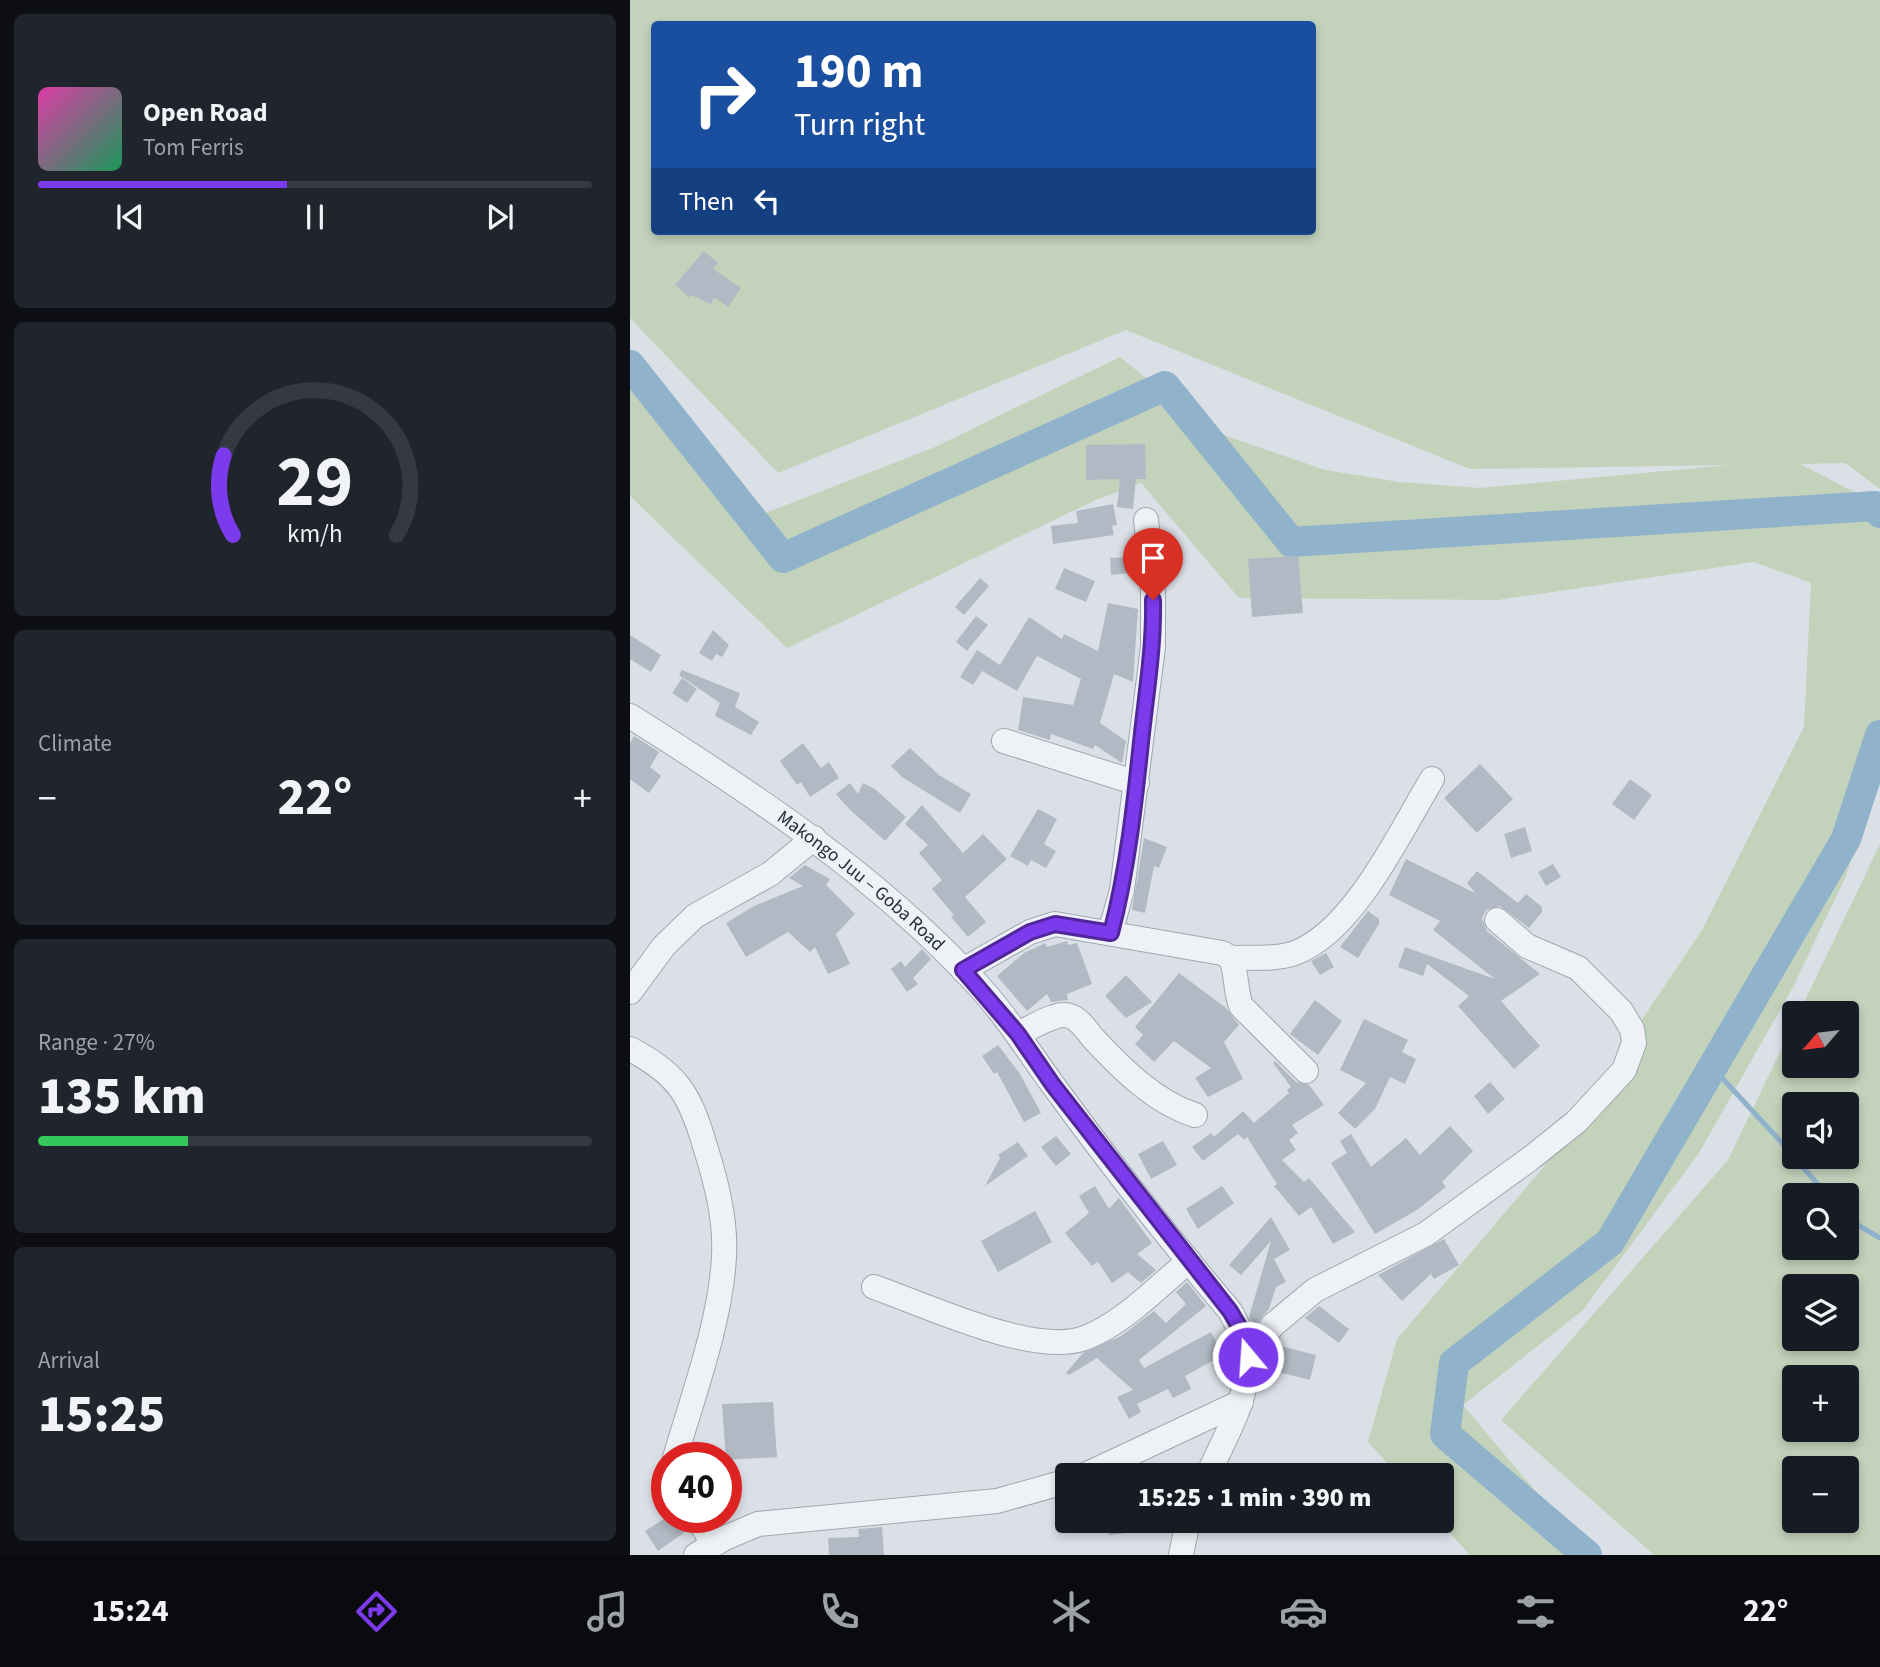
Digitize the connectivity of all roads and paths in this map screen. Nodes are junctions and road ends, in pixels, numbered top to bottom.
1 (1146, 520) dead end
2 (630, 716) edge
3 (1004, 741) dead end
4 (1432, 779) dead end
5 (1137, 783) junction
6 (814, 838) junction
7 (1497, 920) dead end
8 (1111, 933) junction
9 (1231, 958) junction
10 (963, 970) junction
11 (630, 992) edge
12 (1018, 1034) junction
13 (630, 1049) edge
14 (1306, 1071) dead end
15 (1195, 1115) dead end
16 (1189, 1261) junction
17 (874, 1287) dead end
18 (1248, 1357) junction
19 (1241, 1402) junction
20 (679, 1442) edge
21 (1111, 1463) edge
22 (1213, 1463) edge
23 (1055, 1485) edge
24 (1186, 1533) edge
25 (705, 1550) edge
26 (1181, 1555) edge

1 - 5 street
2 - 6 street, Makongo Juu – Goba Road
3 - 5 street
4 - 9 street
5 - 8 street
6 - 10 street, Makongo Juu – Goba Road
6 - 11 street
7 - 18 street
8 - 9 street
8 - 10 street
9 - 14 street
10 - 12 street, Makongo Juu – Goba Road
12 - 15 street
12 - 16 street, Makongo Juu – Goba Road
13 - 20 street
16 - 17 street
16 - 18 street, Makongo Juu – Goba Road
18 - 19 street, Makongo Juu – Goba Road
19 - 21 street
19 - 22 street, Makongo Juu – Goba Road
23 - 25 street
24 - 26 street

